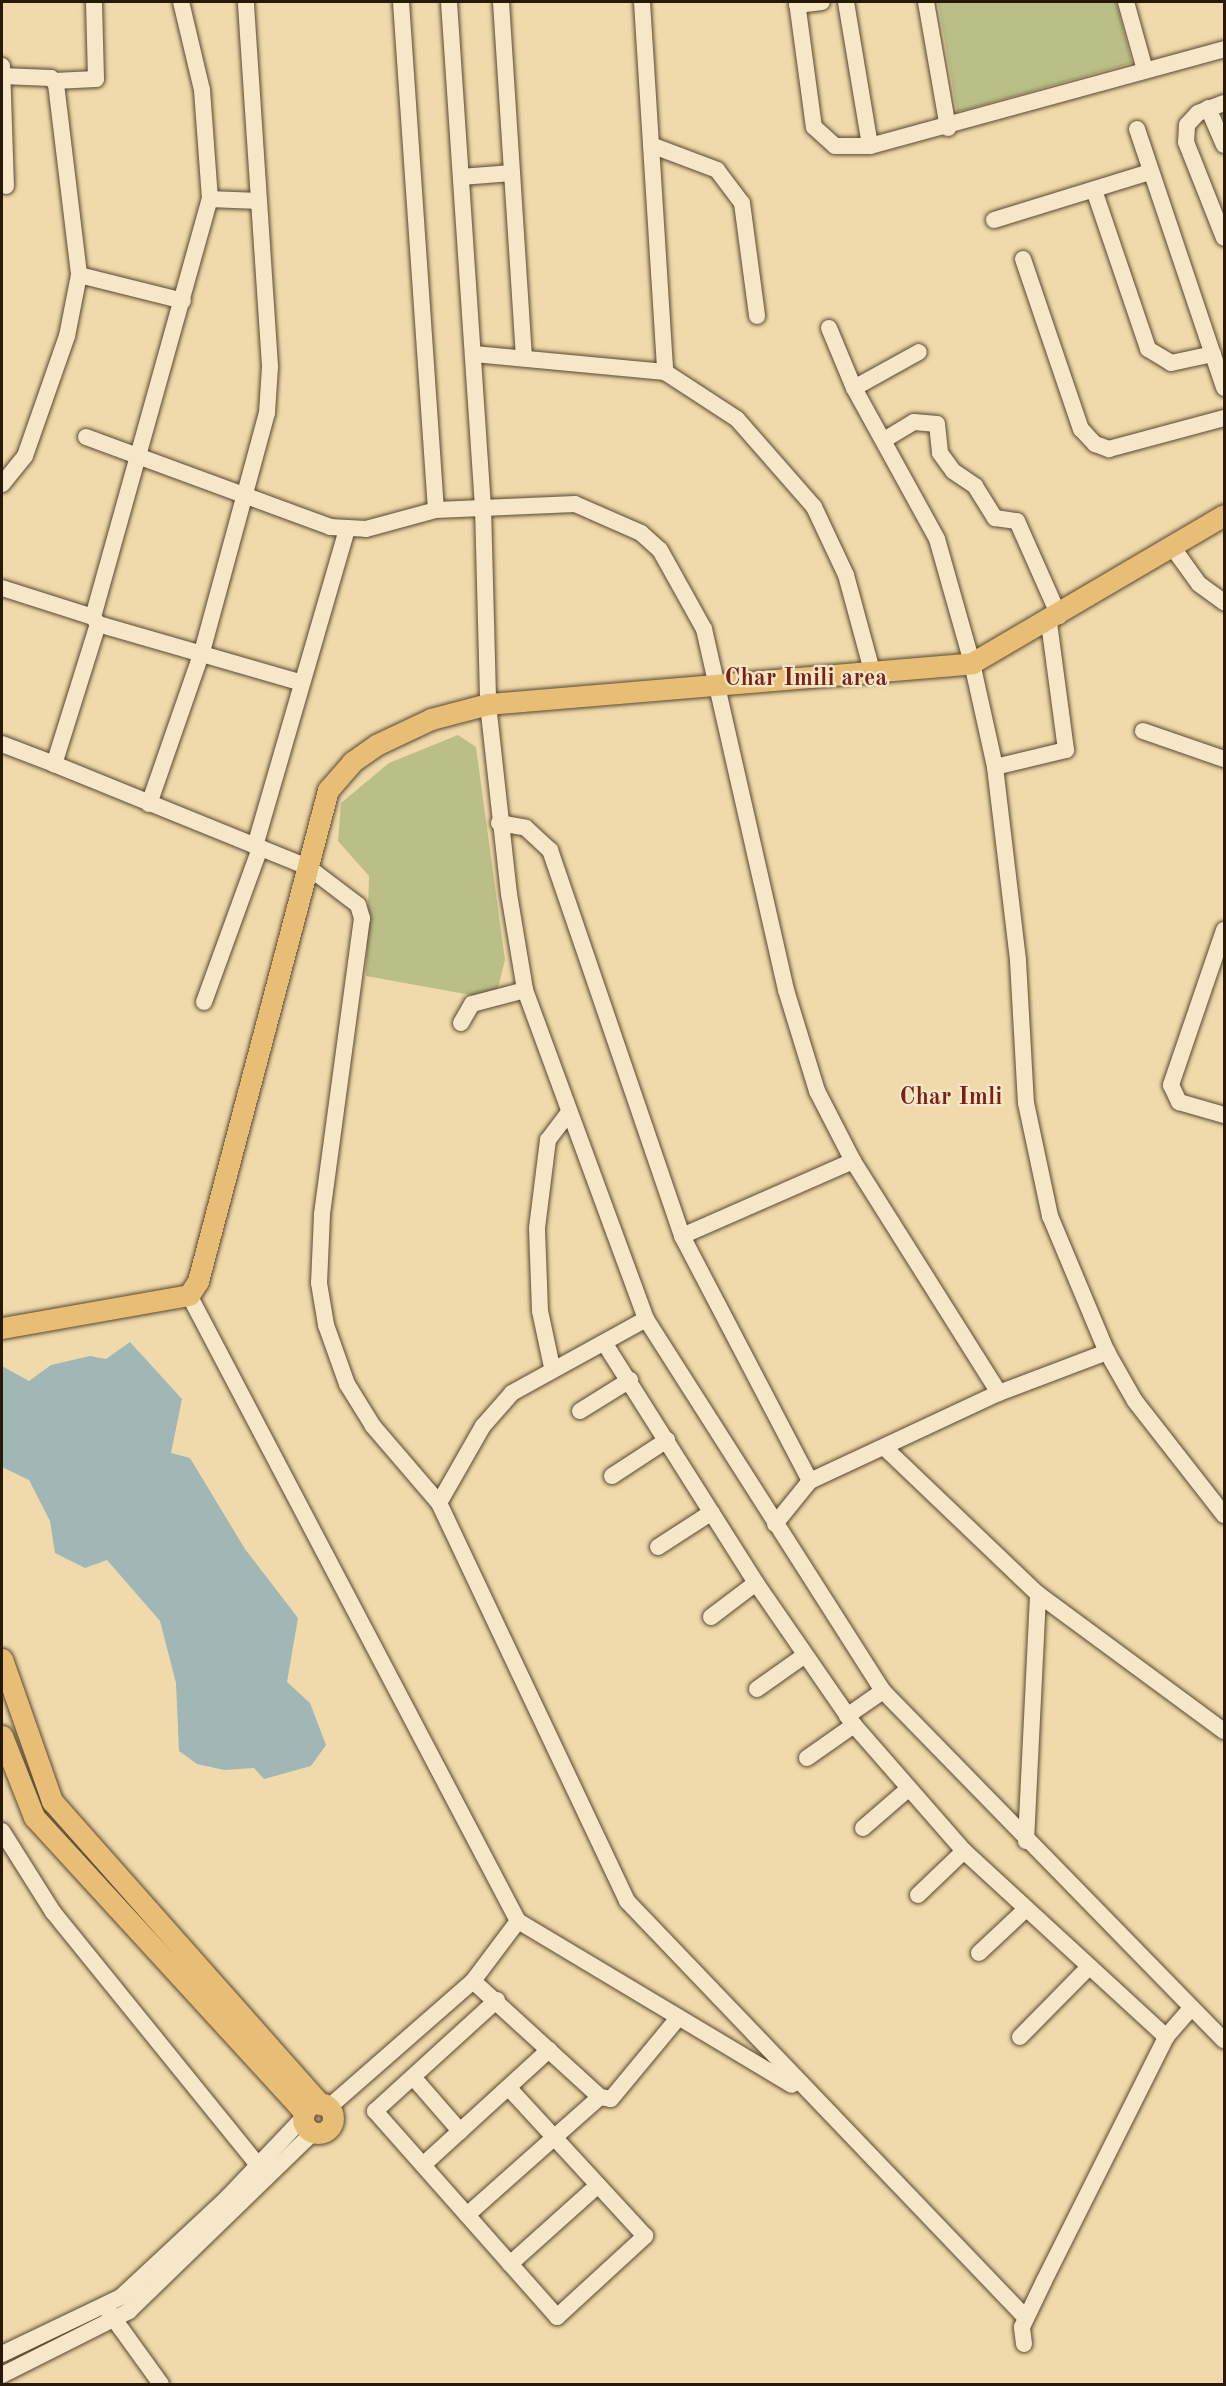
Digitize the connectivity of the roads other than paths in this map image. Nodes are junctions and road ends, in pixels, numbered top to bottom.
1 (94, 2) edge
2 (181, 2) edge
3 (246, 2) edge
4 (401, 2) edge
5 (449, 2) edge
6 (501, 2) edge
7 (642, 2) edge
8 (822, 2) edge
9 (846, 2) edge
10 (926, 2) edge
11 (1126, 2) edge
12 (797, 3) edge
13 (1224, 49) edge
14 (2, 65) edge
15 (1145, 70) junction
16 (2, 76) edge
17 (54, 81) junction
18 (1216, 105) edge
19 (948, 128) junction
20 (1137, 129) dead end
21 (1224, 145) edge
22 (651, 146) junction
23 (868, 146) junction
24 (1150, 172) junction
25 (512, 173) junction
26 (461, 177) junction
27 (6, 186) dead end
28 (1094, 190) junction
29 (210, 199) junction
30 (258, 201) junction
31 (994, 220) dead end
32 (1224, 238) edge
33 (1023, 259) dead end
34 (79, 275) junction
35 (183, 301) junction
36 (757, 316) dead end
37 (829, 328) dead end
38 (919, 352) dead end
39 (474, 354) junction
40 (1213, 354) junction
41 (524, 357) junction
42 (666, 372) junction
43 (854, 388) junction
44 (1224, 388) edge
45 (1224, 418) edge
46 (86, 437) dead end
47 (884, 440) junction
48 (138, 456) junction
49 (2, 484) edge
50 (246, 500) junction
51 (483, 507) junction
52 (436, 510) junction
53 (1224, 515) edge
54 (347, 530) junction
55 (1173, 548) junction
56 (2, 588) edge
57 (1224, 602) edge
58 (96, 620) junction
59 (1054, 620) junction
60 (202, 652) junction
61 (972, 663) junction
62 (872, 671) junction
63 (302, 683) junction
64 (718, 685) junction
65 (488, 704) junction
66 (1143, 731) dead end
67 (2, 744) edge
68 (1224, 759) edge
69 (54, 764) junction
70 (995, 767) junction
71 (149, 804) junction
72 (499, 823) junction
73 (258, 847) junction
74 (308, 867) junction
75 (1224, 930) edge
76 (525, 990) junction
77 (204, 1002) dead end
78 (460, 1023) dead end
79 (568, 1113) junction
80 (1224, 1114) edge
81 (853, 1161) junction
82 (682, 1236) junction
83 (189, 1295) junction
84 (646, 1319) junction
85 (2, 1328) edge
86 (605, 1344) junction
87 (1107, 1352) junction
88 (552, 1367) junction
89 (630, 1380) junction
90 (999, 1393) junction
91 (580, 1411) dead end
92 (667, 1440) junction
93 (885, 1448) junction
94 (612, 1476) dead end
95 (810, 1481) junction
96 (439, 1503) junction
97 (712, 1512) junction
98 (1224, 1515) edge
99 (775, 1524) junction
100 (658, 1547) dead end
101 (756, 1583) junction
102 (1038, 1594) junction
103 (711, 1617) dead end
104 (805, 1655) junction
105 (2, 1659) edge
106 (757, 1689) dead end
107 (883, 1691) junction
108 (850, 1720) junction
109 (1224, 1731) edge
110 (2, 1736) edge
111 (807, 1758) dead end
112 (908, 1789) junction
113 (863, 1828) dead end
114 (2, 1831) edge
115 (1026, 1841) junction
116 (964, 1851) junction
117 (918, 1895) dead end
118 (1026, 1909) junction
119 (518, 1921) junction
120 (979, 1953) dead end
121 (1089, 1967) junction
122 (473, 1981) junction
123 (497, 2000) junction
124 (1191, 2008) junction
125 (678, 2018) junction
126 (1020, 2037) dead end
127 (1166, 2037) junction
128 (1224, 2040) edge
129 (549, 2050) junction
130 (413, 2077) junction
131 (509, 2088) junction
132 (811, 2096) junction
133 (600, 2097) junction
134 (314, 2115) junction
135 (460, 2131) junction
136 (554, 2136) junction
137 (258, 2165) junction
138 (423, 2165) junction
139 (598, 2185) junction
140 (467, 2215) junction
141 (510, 2264) junction
142 (106, 2306) junction
143 (1026, 2318) junction
144 (115, 2322) junction
145 (1024, 2344) dead end
146 (2, 2354) edge
147 (2, 2375) edge
148 (161, 2385) edge

1 - 17 street
2 - 29 street
3 - 30 street
4 - 52 street
5 - 26 street
6 - 25 street
7 - 22 street
8 - 12 street
9 - 23 street
10 - 19 street
11 - 15 street
12 - 23 street
13 - 15 street
14 - 16 street
15 - 19 street
16 - 17 street
16 - 27 street
17 - 34 street
18 - 21 street
18 - 32 street
19 - 23 street
20 - 24 street
22 - 36 street
22 - 42 street
24 - 28 street
24 - 40 street
25 - 26 street
25 - 41 street
26 - 39 street
28 - 31 street
28 - 40 street
29 - 30 street
29 - 35 street
30 - 50 street
33 - 45 street
34 - 35 street
34 - 49 street
35 - 48 street
37 - 43 street
38 - 43 street
39 - 41 street
39 - 51 street
40 - 44 street
41 - 42 street
42 - 62 street
43 - 47 street
46 - 48 street
47 - 59 street
47 - 61 street
48 - 50 street
48 - 58 street
50 - 54 street
50 - 60 street
51 - 52 street
51 - 64 street
51 - 65 street
52 - 54 street
53 - 55 main road
54 - 63 street
55 - 57 street
55 - 59 main road
56 - 58 street
58 - 60 street
58 - 69 street
59 - 61 main road
59 - 70 street
60 - 63 street
60 - 71 street
61 - 62 main road
61 - 70 street
62 - 64 main road
63 - 73 street
64 - 65 main road
64 - 81 street
65 - 72 street
65 - 74 main road
66 - 68 street
67 - 69 street
69 - 71 street
70 - 87 street
71 - 73 street
72 - 76 street
72 - 82 street
73 - 74 street
73 - 77 street
74 - 83 main road
74 - 96 street
75 - 80 street
76 - 78 street
76 - 79 street
79 - 84 street
79 - 88 street
81 - 82 street
81 - 90 street
82 - 95 street
83 - 85 main road
83 - 119 street
84 - 86 street
84 - 99 street
86 - 88 street
86 - 89 street
87 - 90 street
87 - 98 street
88 - 96 street
89 - 91 street
89 - 92 street
90 - 93 street
92 - 94 street
92 - 97 street
93 - 95 street
93 - 102 street
95 - 99 street
96 - 132 street
97 - 100 street
97 - 101 street
99 - 107 street
101 - 103 street
101 - 104 street
102 - 109 street
102 - 115 street
104 - 106 street
104 - 108 street
105 - 134 main road
107 - 108 street
107 - 115 street
108 - 111 street
108 - 112 street
110 - 134 main road
112 - 113 street
112 - 116 street
114 - 137 street
115 - 124 street
116 - 117 street
116 - 118 street
118 - 120 street
118 - 121 street
119 - 122 street
119 - 125 street
121 - 126 street
121 - 127 street
122 - 123 street
122 - 134 street
123 - 129 street
123 - 130 street
124 - 127 street
124 - 128 street
125 - 132 street
125 - 133 street
127 - 143 street
129 - 131 street
129 - 133 street
130 - 135 street
130 - 138 street
131 - 135 street
131 - 136 street
132 - 143 street
133 - 136 street
134 - 137 street
134 - 144 street
135 - 138 street
136 - 139 street
136 - 140 street
137 - 142 street
138 - 140 street
139 - 141 street
139 - 141 street
140 - 141 street
142 - 144 street
142 - 146 street
143 - 145 street
144 - 147 street
144 - 148 street

